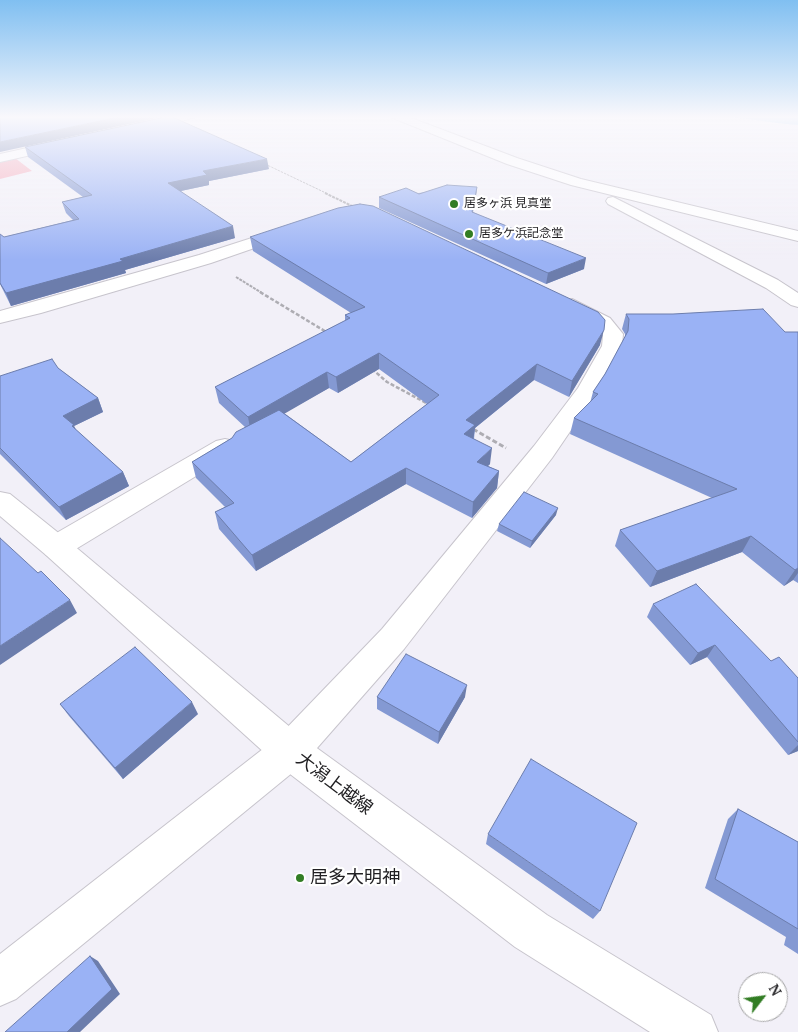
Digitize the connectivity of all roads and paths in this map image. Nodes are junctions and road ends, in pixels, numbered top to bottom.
1 (266, 164) edge
2 (522, 164) edge
3 (576, 182) junction
4 (361, 210) edge
5 (297, 228) edge
6 (798, 236) edge
7 (205, 259) junction
8 (551, 295) edge
9 (798, 301) edge
10 (0, 317) edge
11 (329, 334) edge
12 (365, 363) edge
13 (430, 405) edge
14 (473, 429) edge
15 (226, 447) edge
16 (534, 463) junction
17 (0, 501) edge
18 (56, 547) junction
19 (290, 751) junction
20 (0, 983) edge
21 (694, 1032) edge

1 - 4 path
2 - 3 street
3 - 6 street
3 - 9 street
5 - 7 street
7 - 10 street
7 - 11 path
8 - 16 street
12 - 13 path
14 - 16 path
15 - 18 street
16 - 19 street
17 - 18 street, 大潟上越線
18 - 19 street, 大潟上越線
19 - 20 street
19 - 21 street, 大潟上越線

